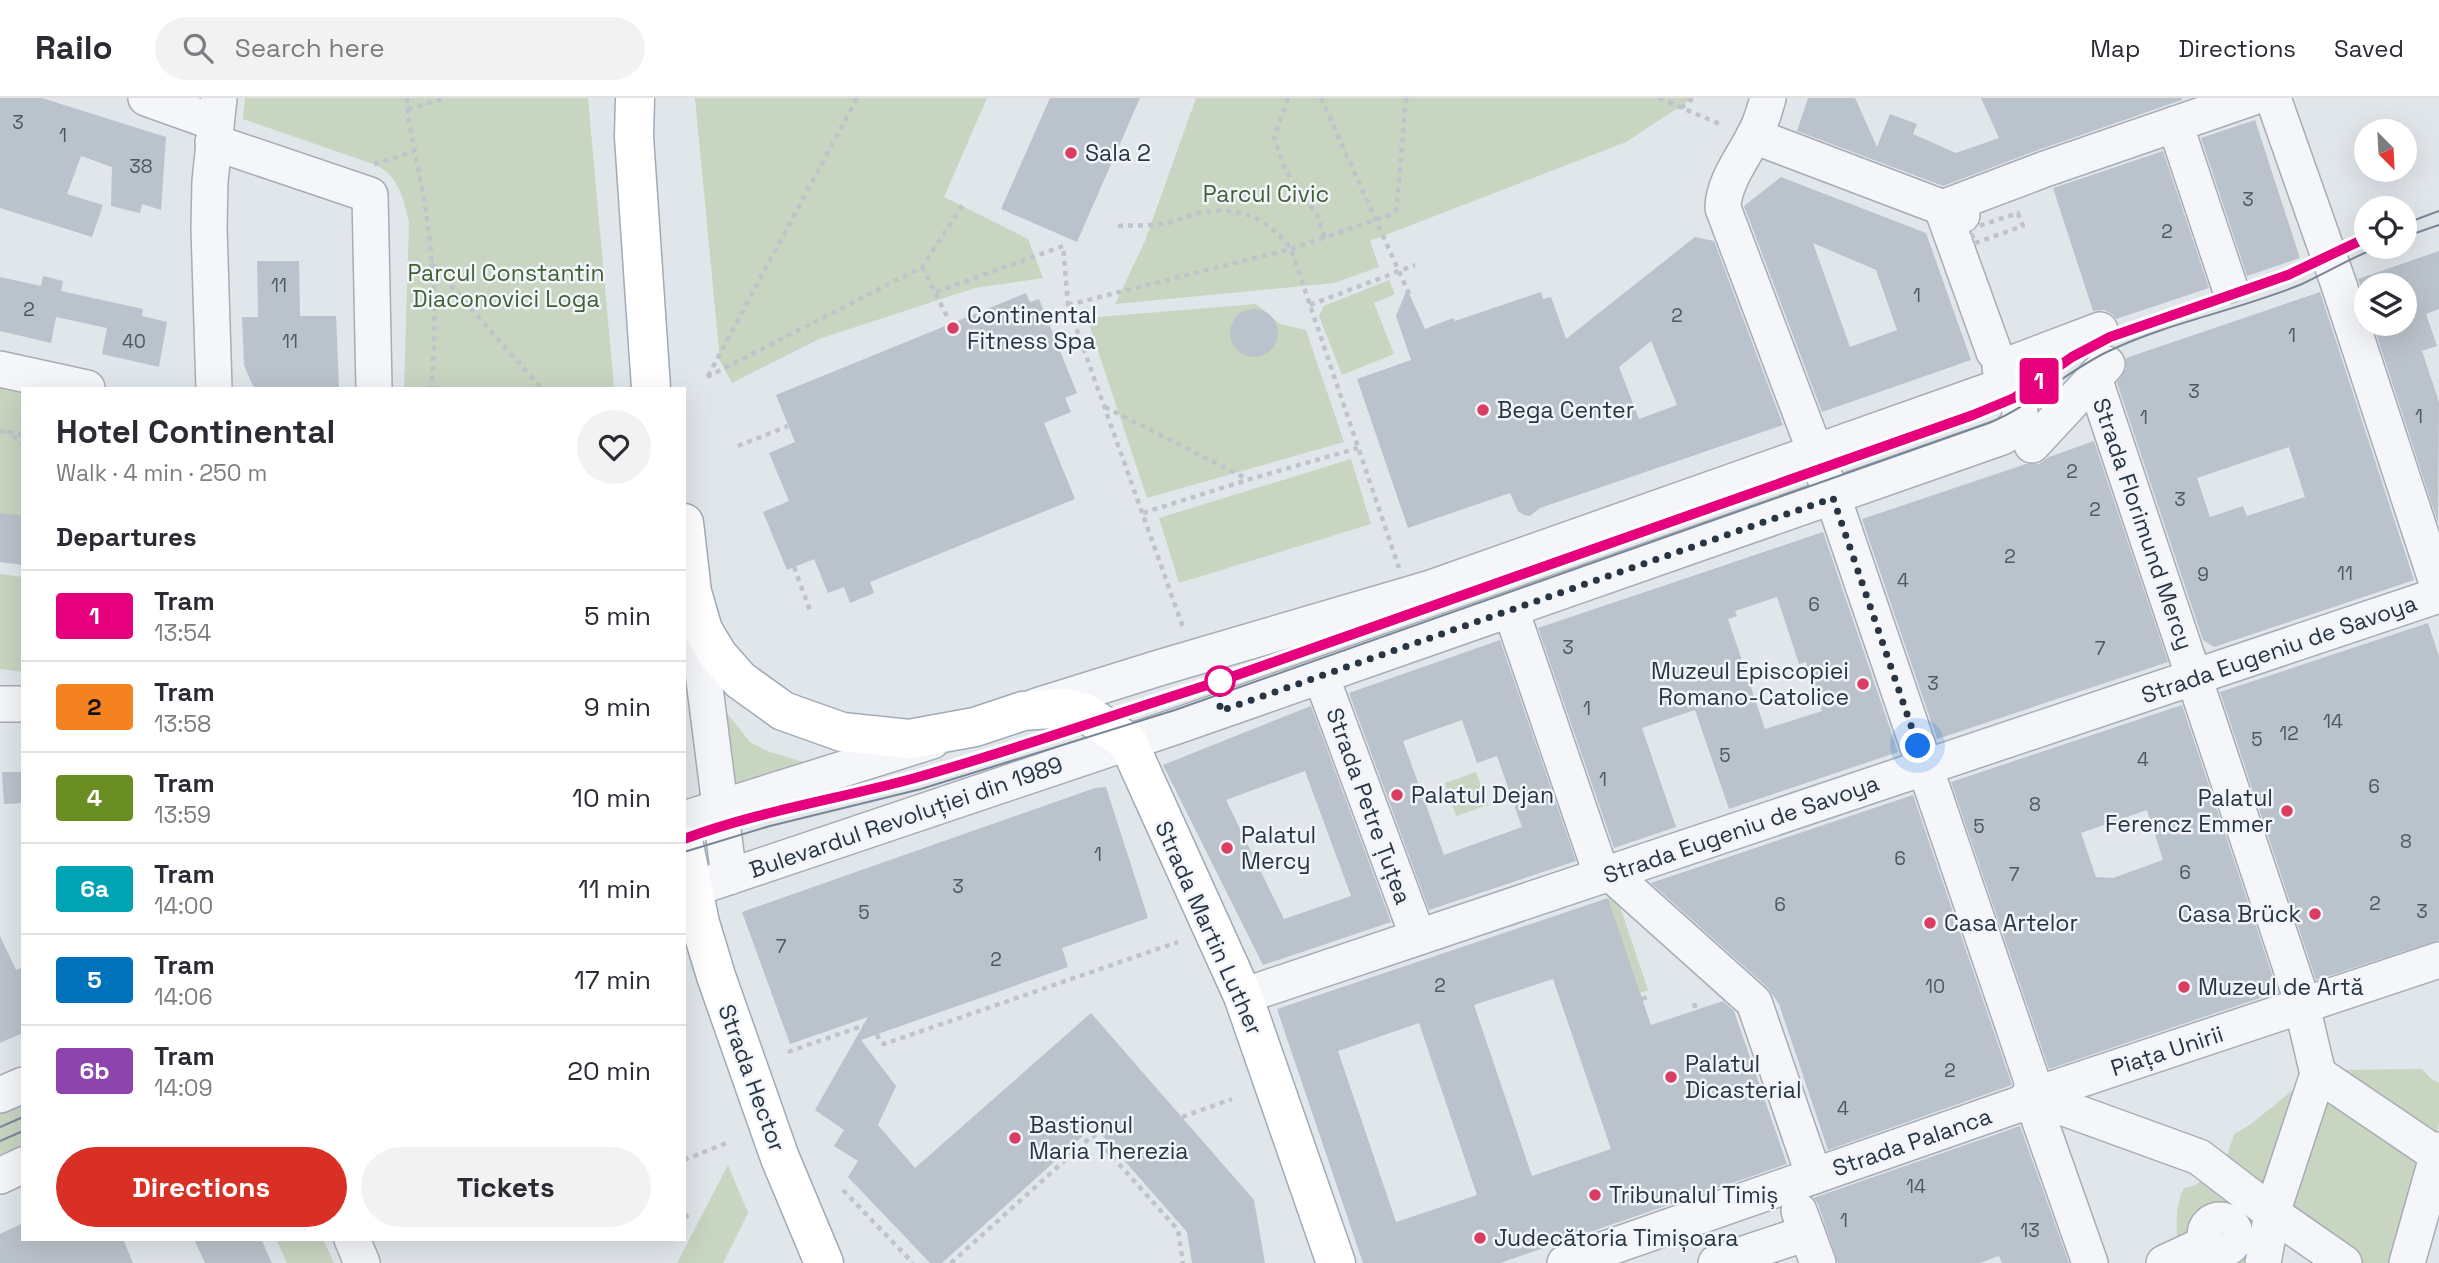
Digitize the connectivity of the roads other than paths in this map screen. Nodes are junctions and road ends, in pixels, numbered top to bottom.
1 (146, 98) edge
2 (628, 98) edge
3 (636, 98) edge
4 (1768, 98) edge
5 (2251, 98) edge
6 (2273, 98) edge
7 (216, 121) edge
8 (2175, 124) junction
9 (1754, 136) junction
10 (634, 137) junction
11 (1960, 222) junction
12 (2229, 285) dead end
13 (2101, 356) junction
14 (0, 369) edge
15 (82, 387) edge
16 (215, 387) edge
17 (374, 387) edge
18 (651, 387) edge
19 (2032, 444) dead end
20 (1815, 452) junction
21 (1833, 498) junction
22 (686, 537) edge
23 (2439, 589) edge
24 (2439, 595) edge
25 (695, 602) junction
26 (1515, 622) dead end
27 (1321, 676) junction
28 (2195, 677) junction
29 (0, 704) edge
30 (21, 704) edge
31 (1023, 711) junction
32 (975, 727) junction
33 (1128, 742) junction
34 (1925, 768) junction
35 (719, 808) junction
36 (686, 818) edge
37 (686, 863) edge
38 (1606, 875) junction
39 (729, 877) junction
40 (689, 890) edge
41 (1418, 937) junction
42 (2439, 960) edge
43 (1243, 996) junction
44 (2300, 998) junction
45 (2318, 1074) junction
46 (21, 1086) edge
47 (0, 1095) edge
48 (2025, 1100) junction
49 (2439, 1154) edge
50 (21, 1166) edge
51 (0, 1176) edge
52 (1802, 1180) junction
53 (2273, 1213) junction
54 (353, 1241) edge
55 (1813, 1248) edge
56 (362, 1263) edge
57 (824, 1263) edge
58 (1336, 1263) edge
59 (1564, 1263) edge
60 (1716, 1263) edge
61 (2090, 1263) edge
62 (2164, 1263) edge
63 (2263, 1263) edge
64 (2344, 1263) edge
65 (2407, 1263) edge

1 - 7 street
2 - 10 main road
3 - 10 main road
4 - 9 street
5 - 8 street
6 - 23 street
7 - 16 street
7 - 17 street
8 - 11 street
8 - 12 street
9 - 11 street
9 - 20 street
10 - 18 main road
11 - 13 street
13 - 19 street
13 - 28 street, Strada Florimund Mercy
14 - 15 street
20 - 21 street
20 - 21 street, Bulevardul Revoluției din 1989
20 - 31 street
21 - 27 street, Bulevardul Revoluției din 1989
21 - 34 street
22 - 25 main road
24 - 28 street, Strada Eugeniu de Savoya
25 - 32 main road
25 - 35 street
26 - 38 street
27 - 33 street, Bulevardul Revoluției din 1989
27 - 41 street, Strada Petre Țuțea
28 - 34 street, Strada Eugeniu de Savoya
28 - 44 street, Strada Florimund Mercy
29 - 30 street
31 - 32 main road
31 - 33 main road, Strada Martin Luther
32 - 35 street
33 - 39 street, Bulevardul Revoluției din 1989
33 - 43 main road, Strada Martin Luther
34 - 38 street, Strada Eugeniu de Savoya
34 - 48 street
35 - 36 street
35 - 39 street
37 - 40 main road, Strada Hector
38 - 41 street, Strada Eugeniu de Savoya
38 - 52 street
39 - 40 street, Bulevardul Revoluției din 1989
40 - 57 main road, Strada Hector
41 - 43 street, Strada Eugeniu de Savoya
42 - 44 street, Piața Unirii
43 - 58 main road, Strada Martin Luther
44 - 45 street
44 - 48 street, Piața Unirii
45 - 49 street
45 - 53 street
46 - 47 street
48 - 52 street, Strada Palanca
48 - 53 street
48 - 61 street
49 - 65 street
50 - 51 street
52 - 55 street
52 - 59 street, Strada Palanca
53 - 62 street
53 - 63 street
53 - 64 street
54 - 56 street
55 - 60 street

